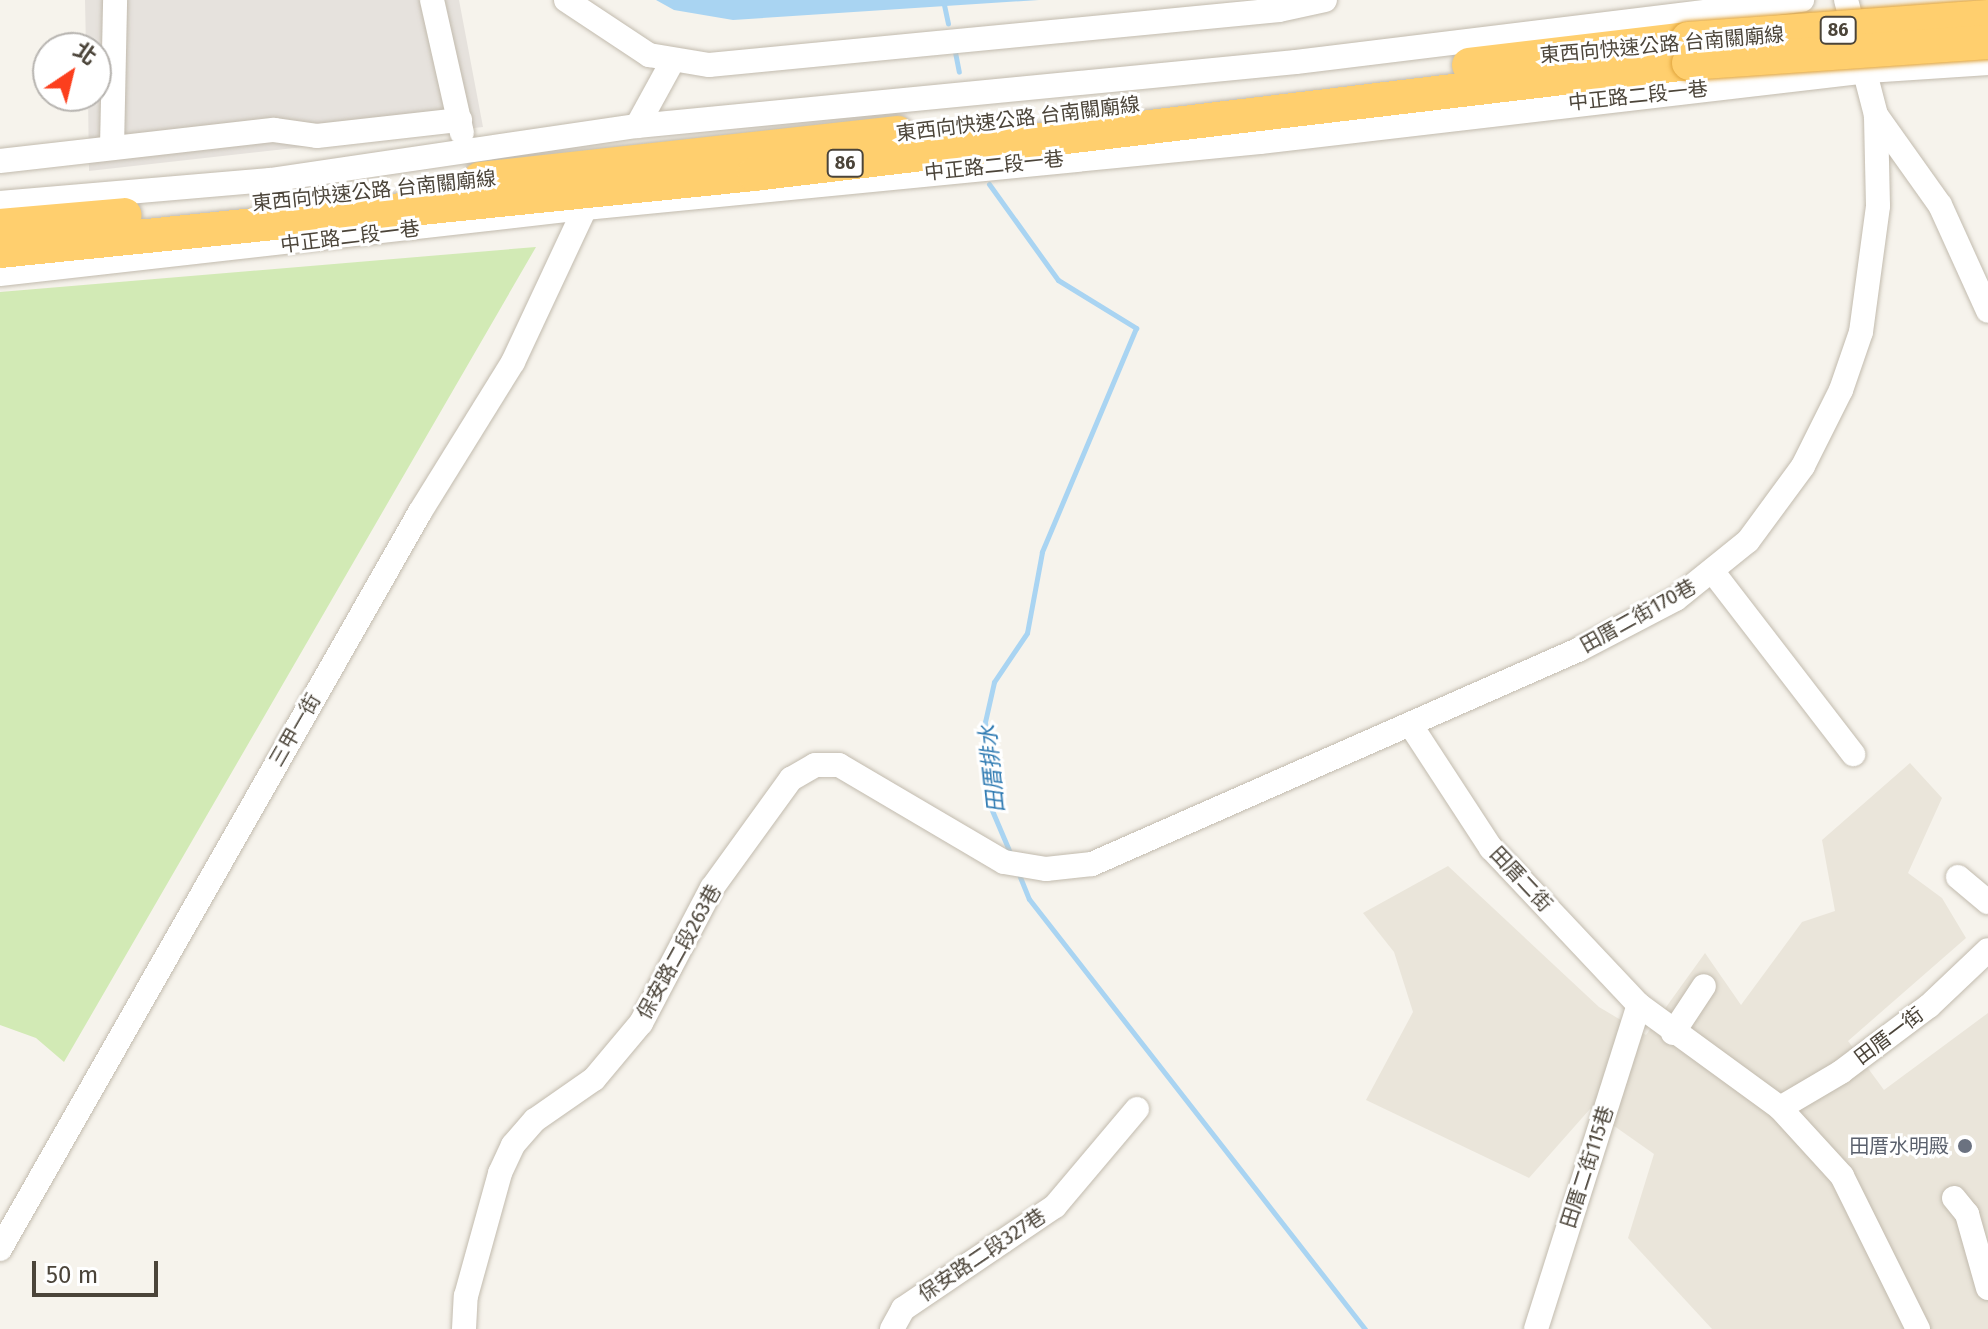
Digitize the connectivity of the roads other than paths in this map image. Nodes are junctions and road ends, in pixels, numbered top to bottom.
1 (115, 0) edge
2 (432, 0) edge
3 (566, 0) edge
4 (1325, 0) edge
5 (1802, 0) edge
6 (1846, 0) edge
7 (1988, 17) edge
8 (1988, 42) edge
9 (1688, 51) junction
10 (672, 62) junction
11 (1988, 63) edge
12 (1868, 71) junction
13 (1876, 115) junction
14 (460, 120) junction
15 (637, 126) junction
16 (112, 148) junction
17 (464, 152) junction
18 (0, 161) edge
19 (0, 203) edge
20 (585, 208) junction
21 (0, 226) edge
22 (0, 251) edge
23 (0, 274) edge
24 (1988, 311) edge
25 (1713, 572) junction
26 (1412, 727) junction
27 (1853, 754) dead end
28 (1958, 877) dead end
29 (1988, 902) edge
30 (1988, 950) edge
31 (1704, 986) dead end
32 (1639, 1005) junction
33 (1673, 1033) junction
34 (1780, 1108) junction
35 (1137, 1109) dead end
36 (1954, 1198) dead end
37 (0, 1249) edge
38 (1988, 1288) edge
39 (464, 1329) edge
40 (892, 1329) edge
41 (1536, 1329) edge
42 (1918, 1329) edge

1 - 16 street
2 - 14 street
3 - 10 street
4 - 10 street
5 - 15 street
6 - 12 street, 田厝二街170巷
7 - 9 highway, 東西向快速公路 台南關廟線 / 86, bridge
8 - 9 highway, 東西向快速公路 台南關廟線 / 86, bridge
9 - 21 highway, 東西向快速公路 台南關廟線 / 86
9 - 22 highway, 東西向快速公路 台南關廟線 / 86
10 - 15 street
11 - 12 street, 中正路二段一巷
12 - 13 street, 田厝二街170巷
12 - 20 street, 中正路二段一巷
13 - 24 street
13 - 25 street, 田厝二街170巷
14 - 16 street
14 - 17 street
15 - 17 street
16 - 18 street
17 - 19 street
20 - 23 street, 中正路二段一巷
20 - 37 street, 三甲一街
25 - 26 street, 田厝二街170巷
25 - 27 street
26 - 32 street, 田厝二街
26 - 39 street, 保安路二段263巷
28 - 29 street
30 - 34 street, 田厝一街
31 - 33 street
32 - 33 street, 田厝二街
32 - 41 street, 田厝二街115巷
33 - 34 street, 田厝二街
34 - 42 street, 田厝二街
35 - 40 street, 保安路二段327巷
36 - 38 street

